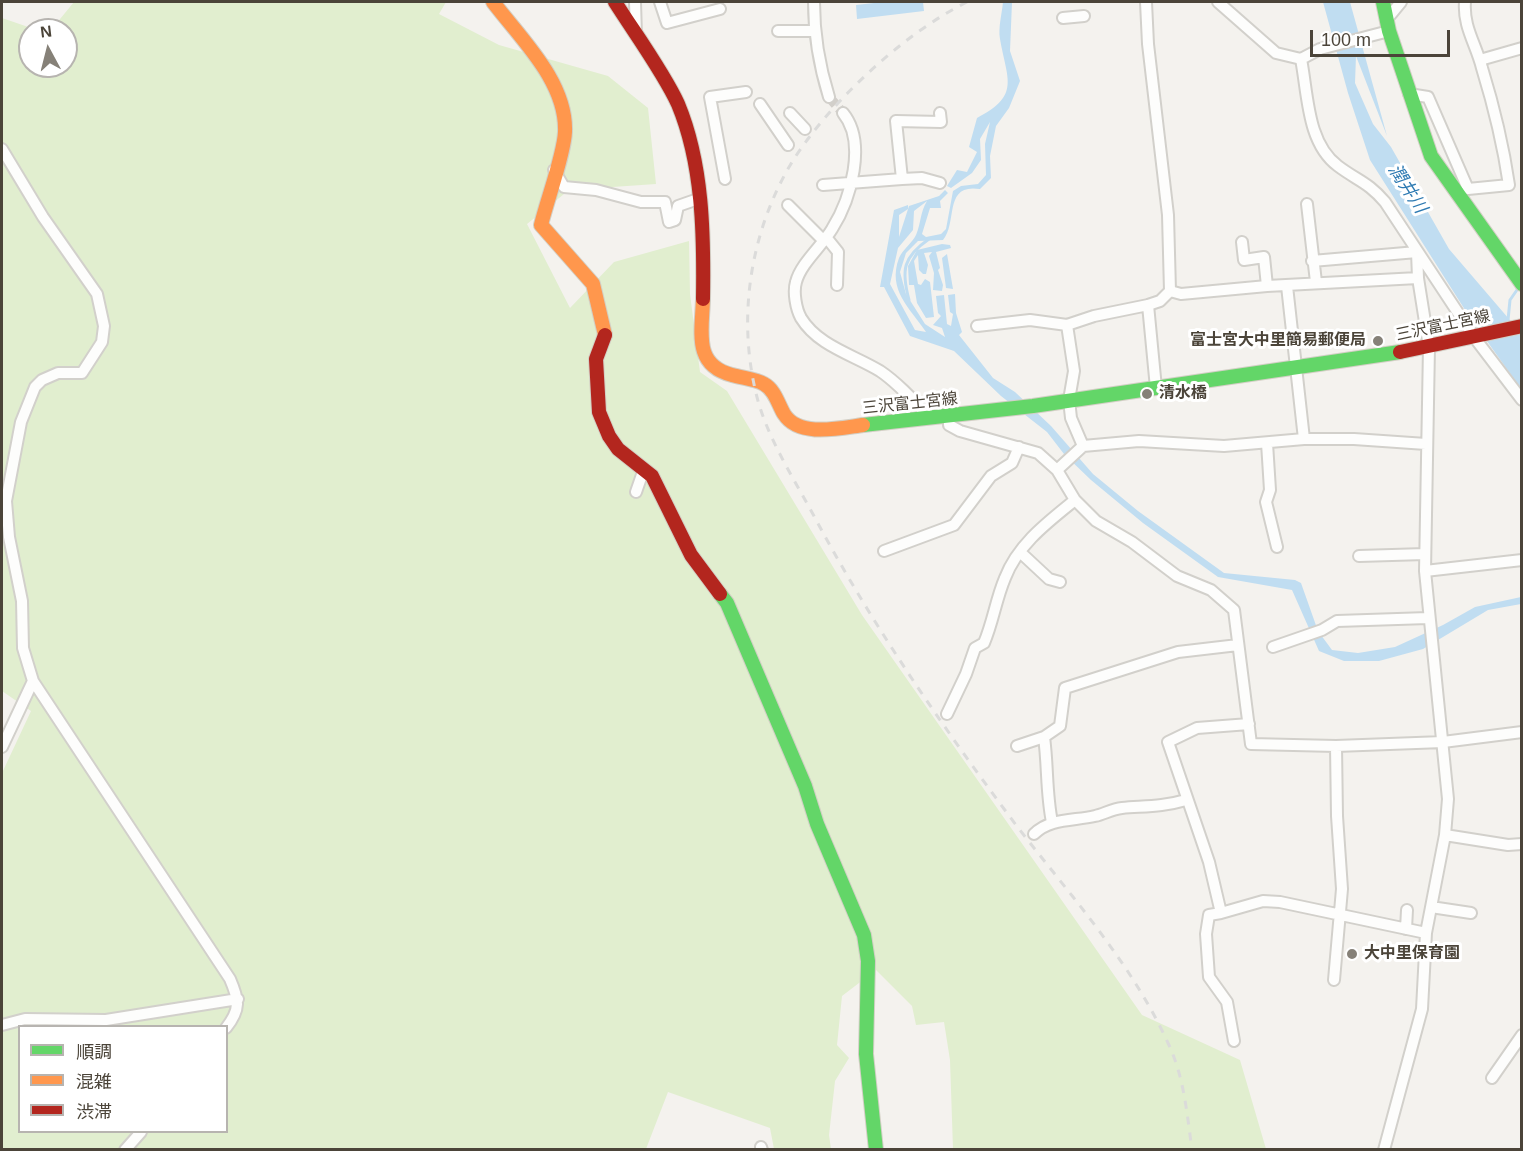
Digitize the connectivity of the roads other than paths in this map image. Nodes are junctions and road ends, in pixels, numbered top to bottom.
1 (493, 2) edge
2 (615, 2) edge
3 (635, 2) edge
4 (660, 2) edge
5 (814, 2) edge
6 (1146, 2) edge
7 (1218, 2) edge
8 (1383, 2) edge
9 (1401, 2) edge
10 (1465, 2) edge
11 (720, 9) dead end
12 (1084, 16) dead end
13 (1063, 18) dead end
14 (1385, 28) junction
15 (778, 31) dead end
16 (814, 31) junction
17 (636, 38) junction
18 (1521, 48) edge
19 (1301, 59) junction
20 (1480, 60) junction
21 (746, 92) dead end
22 (1409, 94) junction
23 (830, 97) tunnel mouth
24 (760, 104) dead end
25 (790, 113) dead end
26 (843, 113) tunnel mouth
27 (940, 113) dead end
28 (805, 129) dead end
29 (788, 145) dead end
30 (2, 149) edge
31 (554, 170) junction
32 (725, 179) dead end
33 (902, 179) junction
34 (1464, 180) junction
35 (851, 182) junction
36 (940, 183) dead end
37 (823, 185) dead end
38 (1459, 197) junction
39 (698, 199) junction
40 (1307, 204) dead end
41 (788, 205) dead end
42 (825, 239) junction
43 (1242, 242) dead end
44 (1417, 252) junction
45 (1312, 261) junction
46 (1418, 278) junction
47 (1519, 281) edge
48 (1316, 282) junction
49 (837, 285) dead end
50 (1267, 286) junction
51 (1287, 286) junction
52 (1170, 291) junction
53 (1148, 305) junction
54 (1067, 325) junction
55 (977, 326) dead end
56 (1521, 326) edge
57 (1476, 337) junction
58 (1429, 347) junction
59 (1296, 368) junction
60 (1156, 388) junction
61 (1069, 400) junction
62 (1521, 400) edge
63 (949, 416) junction
64 (930, 418) junction
65 (1304, 439) junction
66 (1267, 443) junction
67 (1426, 444) junction
68 (1019, 447) junction
69 (1079, 449) junction
70 (1061, 466) junction
71 (644, 469) junction
72 (636, 492) dead end
73 (1075, 500) junction
74 (1277, 547) dead end
75 (884, 551) dead end
76 (1020, 552) junction
77 (1425, 554) junction
78 (1359, 556) dead end
79 (1521, 560) edge
80 (1425, 571) junction
81 (1060, 582) dead end
82 (1429, 622) junction
83 (1238, 645) junction
84 (1273, 647) dead end
85 (33, 681) junction
86 (947, 714) dead end
87 (1249, 724) junction
88 (1521, 732) edge
89 (1044, 737) junction
90 (1443, 741) junction
91 (1017, 746) dead end
92 (1336, 746) junction
93 (2, 747) edge
94 (1186, 800) junction
95 (1052, 822) junction
96 (1034, 834) dead end
97 (1445, 835) junction
98 (1521, 844) edge
99 (1431, 907) junction
100 (1407, 910) dead end
101 (1221, 913) junction
102 (1471, 913) dead end
103 (1339, 916) junction
104 (1406, 929) junction
105 (1426, 933) junction
106 (1334, 980) dead end
107 (238, 999) junction
108 (2, 1025) edge
109 (228, 1026) edge
110 (1521, 1035) edge
111 (1234, 1041) dead end
112 (1492, 1078) dead end
113 (139, 1133) edge
114 (125, 1149) edge
115 (876, 1149) edge
116 (1384, 1149) edge

1 - 31 street
2 - 17 street, 三沢富士宮線
3 - 17 street
4 - 11 street
5 - 16 street
6 - 52 street
7 - 19 street
8 - 14 street
9 - 14 street
10 - 20 street
12 - 13 street
14 - 19 street
14 - 22 street
15 - 16 street
16 - 23 street
17 - 39 street, 三沢富士宮線
18 - 20 street
19 - 44 street
20 - 34 street
21 - 32 street
22 - 34 street
22 - 38 street
24 - 29 street
25 - 28 street
26 - 35 street
27 - 33 street
30 - 85 street
31 - 39 street
31 - 71 street
33 - 35 street
33 - 36 street
34 - 38 street
35 - 37 street
35 - 42 street
38 - 47 street
39 - 64 street, 三沢富士宮線
40 - 45 street
41 - 42 street
42 - 49 street
42 - 64 street
43 - 50 street
44 - 45 street
44 - 46 street
44 - 57 street
45 - 48 street
46 - 48 street
46 - 58 street
48 - 51 street
50 - 51 street
50 - 52 street
51 - 59 street
52 - 53 street
53 - 54 street
53 - 60 street
54 - 55 street
54 - 61 street
56 - 57 street, 三沢富士宮線
57 - 58 street, 三沢富士宮線
57 - 62 street
58 - 59 street, 三沢富士宮線
58 - 67 street
59 - 60 street, 三沢富士宮線
59 - 65 street
60 - 61 street, 三沢富士宮線
61 - 63 street, 三沢富士宮線
61 - 69 street
63 - 64 street, 三沢富士宮線
63 - 68 street
65 - 66 street
65 - 67 street
66 - 69 street
66 - 74 street
67 - 77 street
68 - 70 street
68 - 75 street
69 - 70 street
70 - 73 street
71 - 72 street
71 - 115 street
73 - 76 street
73 - 83 street
76 - 81 street
76 - 86 street
77 - 78 street
77 - 80 street
79 - 80 street
80 - 82 street
82 - 84 street
82 - 90 street
83 - 87 street
83 - 89 street
85 - 93 street
85 - 107 street
87 - 92 street
87 - 94 street
88 - 90 street
89 - 91 street
89 - 95 street
90 - 92 street
90 - 97 street
92 - 103 street
94 - 95 street
94 - 101 street
95 - 96 street
97 - 98 street
97 - 99 street
99 - 102 street
99 - 105 street
100 - 104 street
101 - 103 street
101 - 111 street
103 - 104 street
103 - 106 street
104 - 105 street
105 - 116 street
107 - 108 street
107 - 109 street
110 - 112 street
113 - 114 street

